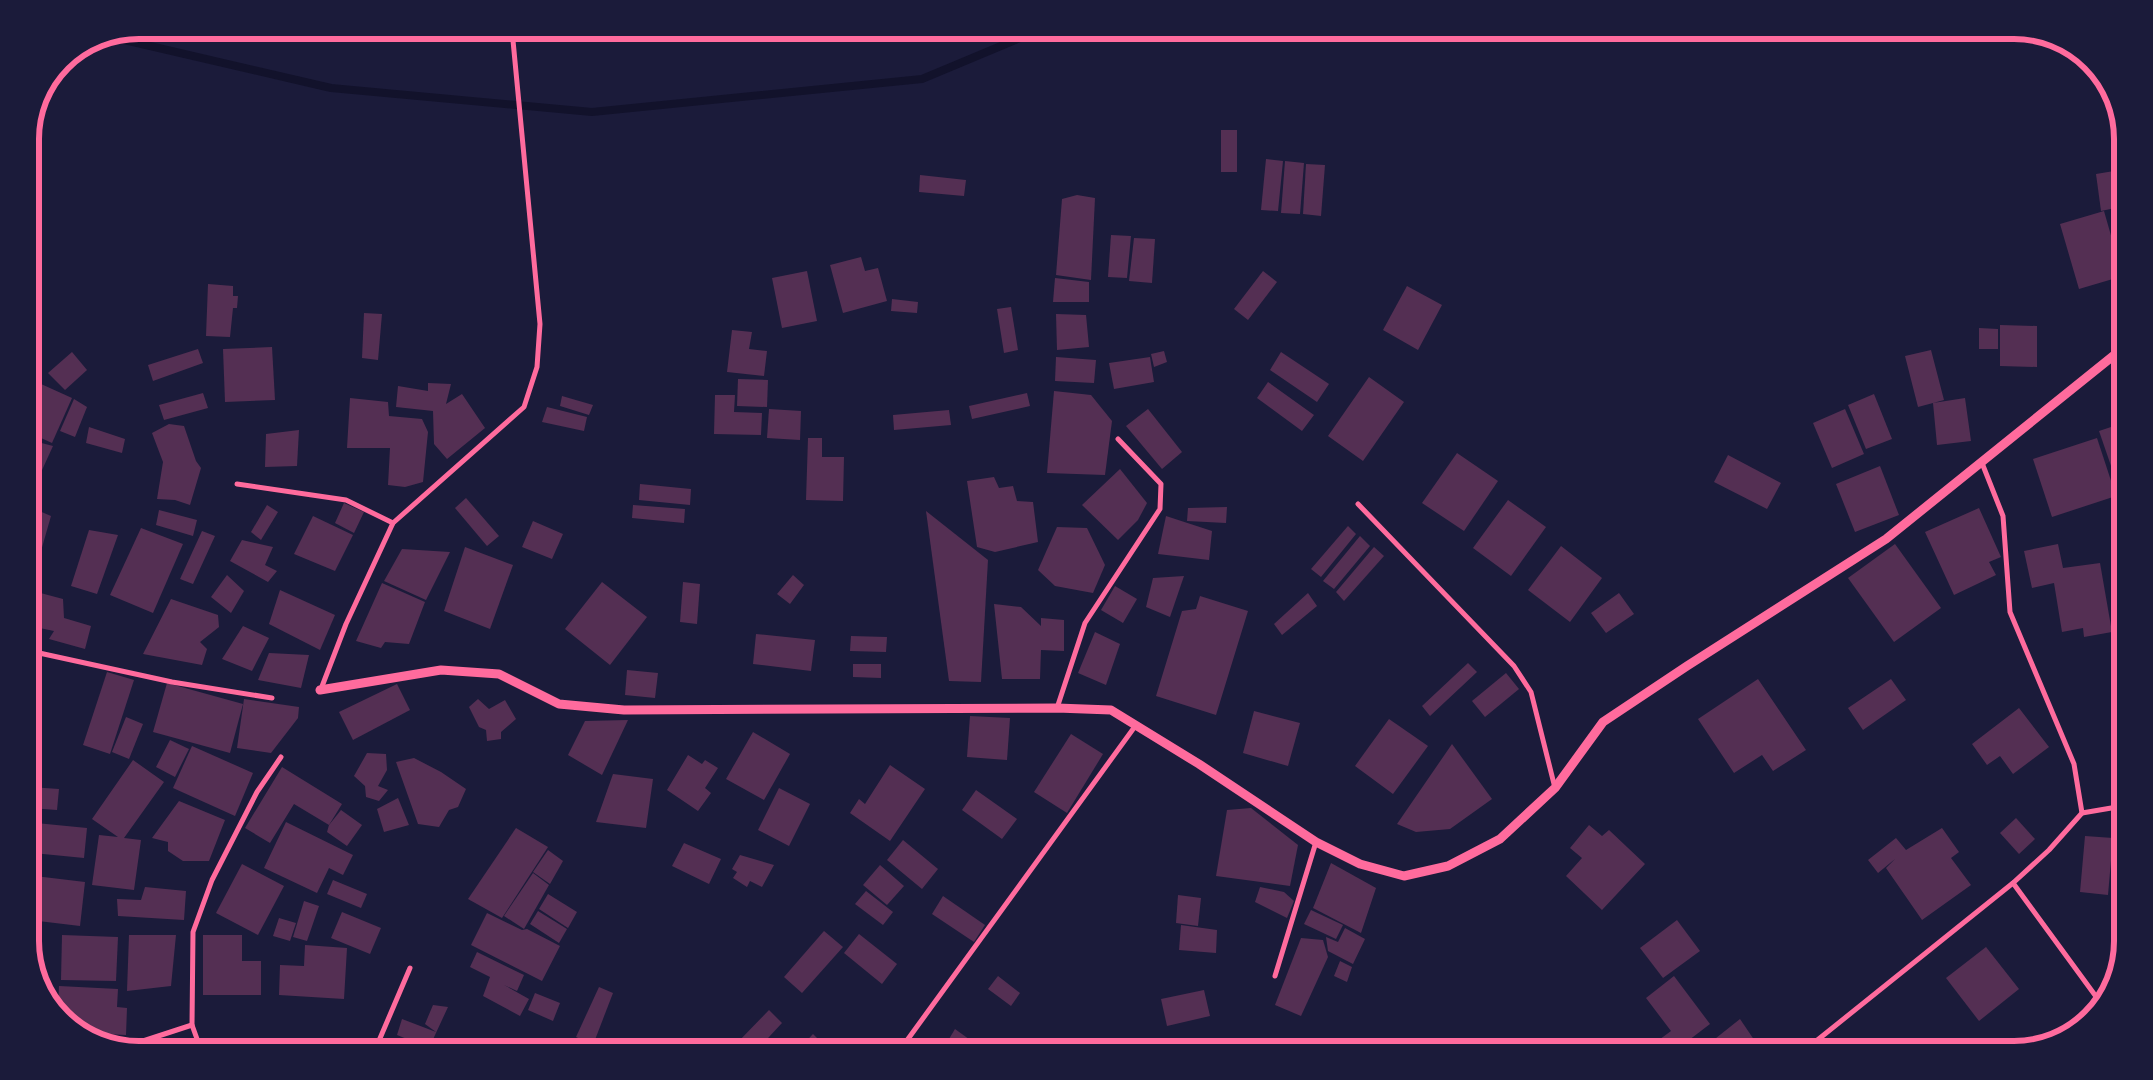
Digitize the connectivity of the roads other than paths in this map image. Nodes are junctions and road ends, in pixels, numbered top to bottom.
1 (513, 39) edge
2 (2114, 355) edge
3 (1118, 439) dead end
4 (1982, 463) junction
5 (238, 484) dead end
6 (1358, 504) dead end
7 (392, 524) junction
8 (39, 653) edge
9 (320, 690) joint
10 (272, 698) dead end
11 (1057, 708) junction
12 (1136, 725) junction
13 (281, 757) dead end
14 (1555, 788) junction
15 (2114, 808) edge
16 (2082, 813) junction
17 (1316, 842) junction
18 (2013, 883) junction
19 (410, 968) dead end
20 (1274, 976) dead end
21 (2097, 997) edge
22 (192, 1025) junction
23 (143, 1041) edge
24 (197, 1041) edge
25 (380, 1041) edge
26 (907, 1041) edge
27 (1816, 1041) edge

1 - 7 street
2 - 4 street
3 - 11 street
4 - 14 street
4 - 16 street
5 - 7 street
6 - 14 street
7 - 9 street
8 - 10 street
9 - 11 street
11 - 12 street
12 - 17 street
12 - 26 street
13 - 22 street
14 - 17 street
15 - 16 street
16 - 18 street
17 - 20 street
18 - 21 street
18 - 27 street
19 - 25 street
22 - 23 street
22 - 24 street

